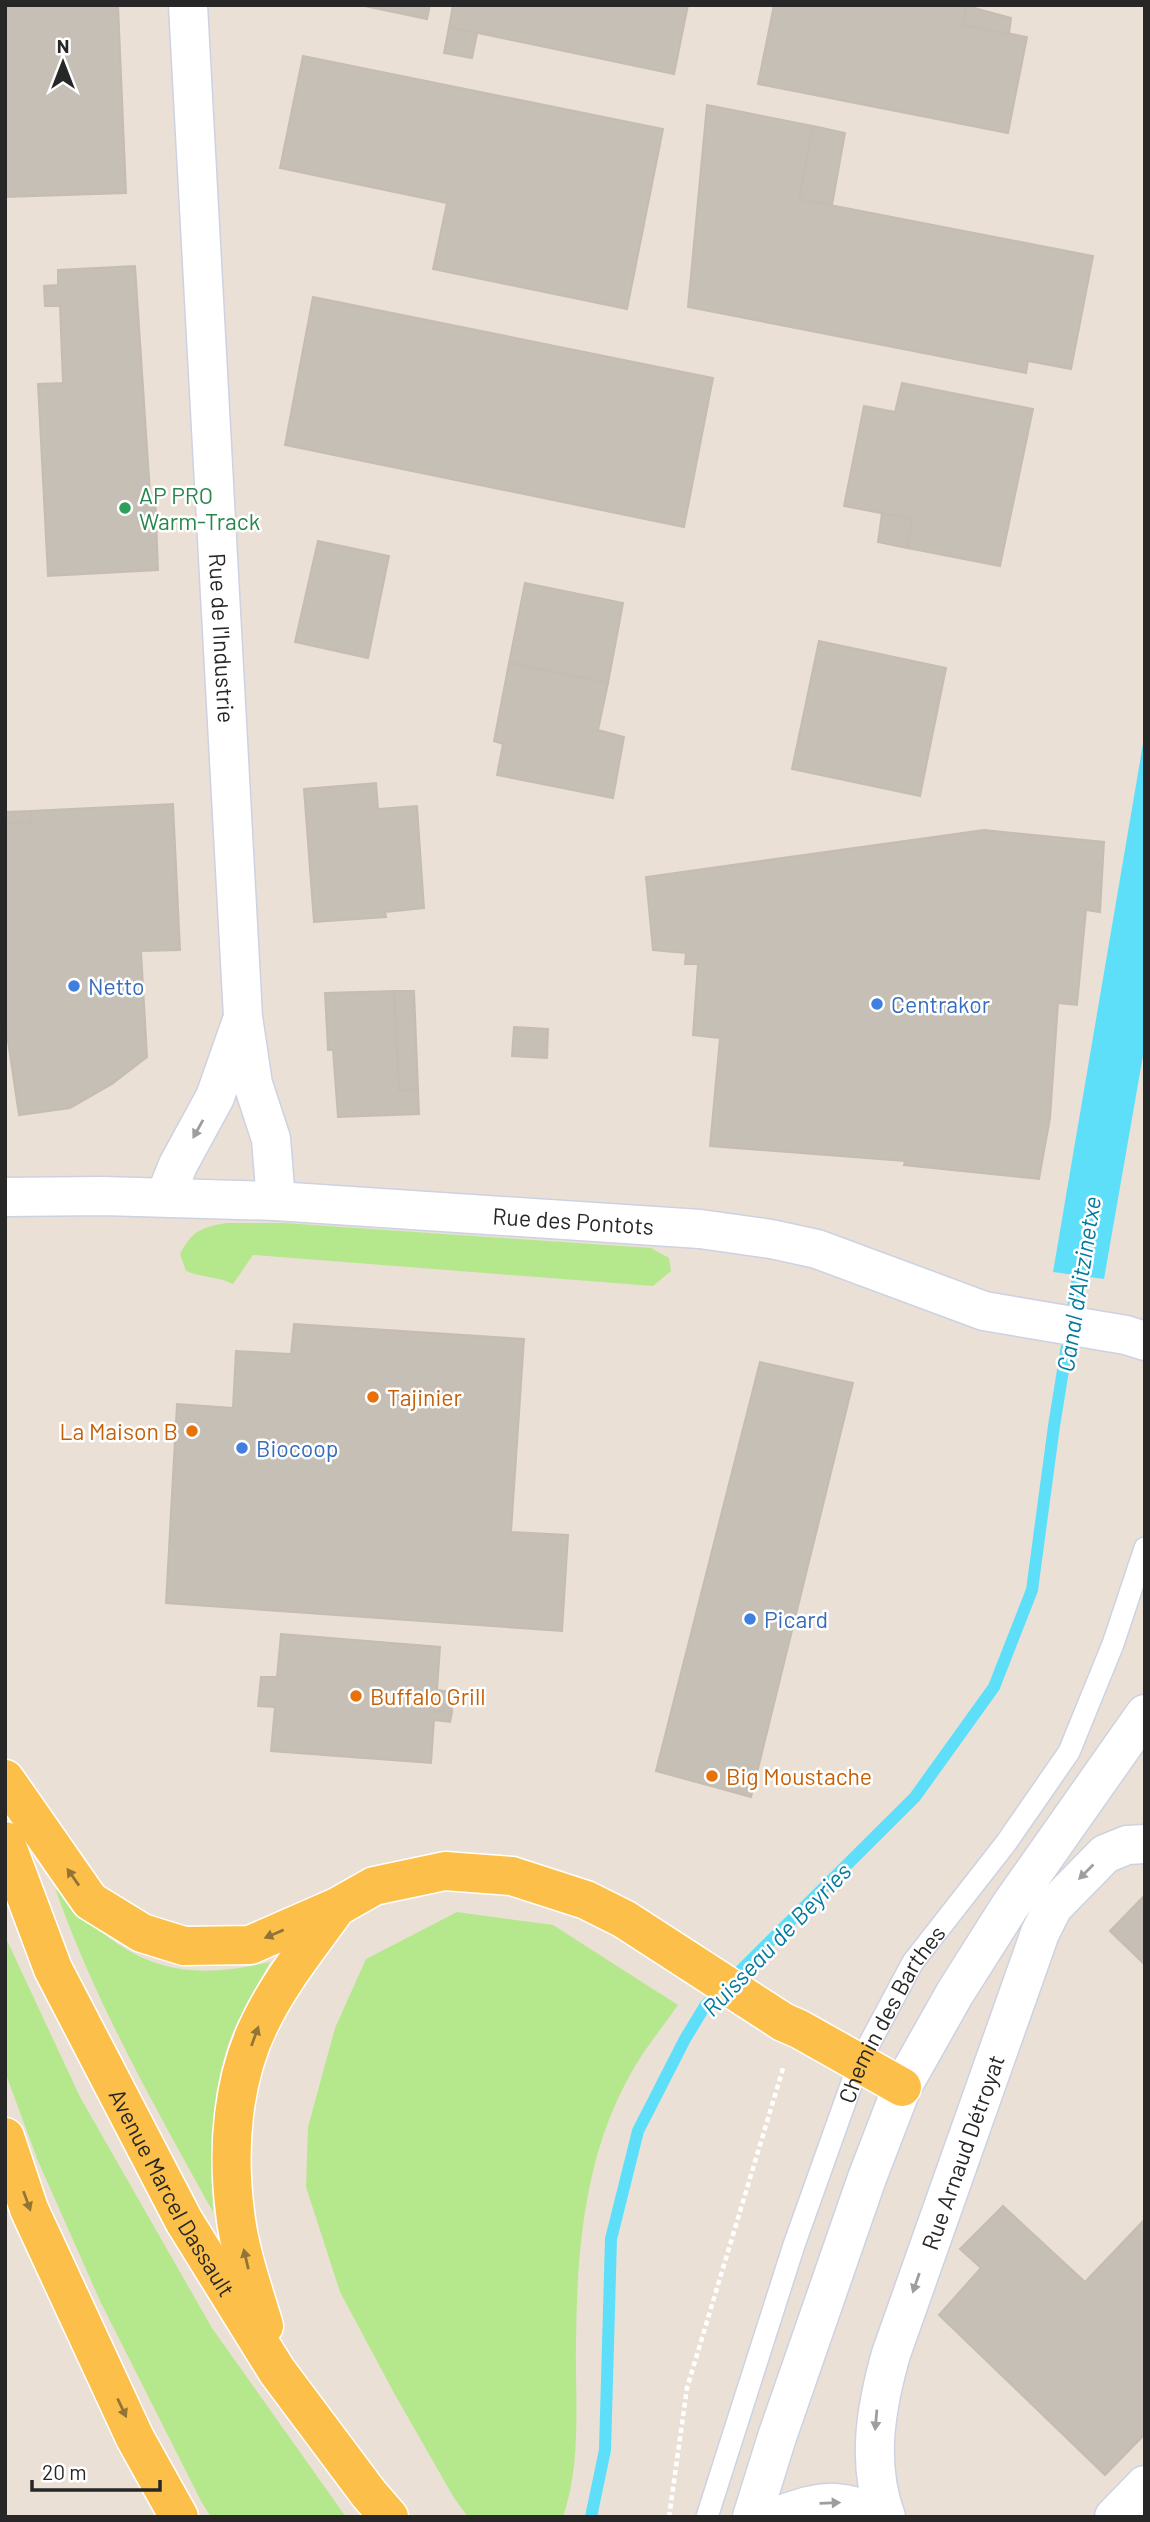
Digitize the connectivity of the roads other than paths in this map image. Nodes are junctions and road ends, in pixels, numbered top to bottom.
1 (188, 5) edge
2 (243, 1017) junction
3 (5, 1197) edge
4 (164, 1197) junction
5 (276, 1201) junction
6 (1138, 1334) edge
7 (1145, 1548) edge
8 (1145, 1714) edge
9 (5, 1779) edge
10 (5, 1841) edge
11 (1145, 1844) edge
12 (337, 1907) junction
13 (859, 2063) junction
14 (902, 2087) junction
15 (5, 2137) edge
16 (278, 2371) junction
17 (1145, 2485) edge
18 (885, 2516) edge
19 (179, 2517) edge
20 (389, 2517) edge
21 (707, 2517) edge
22 (752, 2517) edge
23 (775, 2517) edge
24 (1114, 2517) edge

1 - 2 street, Rue de l'Industrie
2 -> 4 street, Rue de l'Industrie
2 - 5 street, Rue de l'Industrie
3 - 4 street, Rue des Pontots
4 - 5 street, Rue des Pontots
5 - 6 street, Rue des Pontots
7 - 13 lane, Chemin des Barthes
8 - 14 street, Chemin des Barthes
12 -> 9 main road
10 - 16 main road, Avenue Marcel Dassault
11 -> 18 street, Rue Arnaud Détroyat
12 - 13 main road
16 -> 12 main road
13 - 14 main road
13 - 21 lane, Chemin des Barthes
14 - 22 street, Chemin des Barthes
15 -> 19 main road
16 - 20 main road, Avenue Marcel Dassault
17 - 24 street
23 -> 18 street, Rue Arnaud Détroyat

